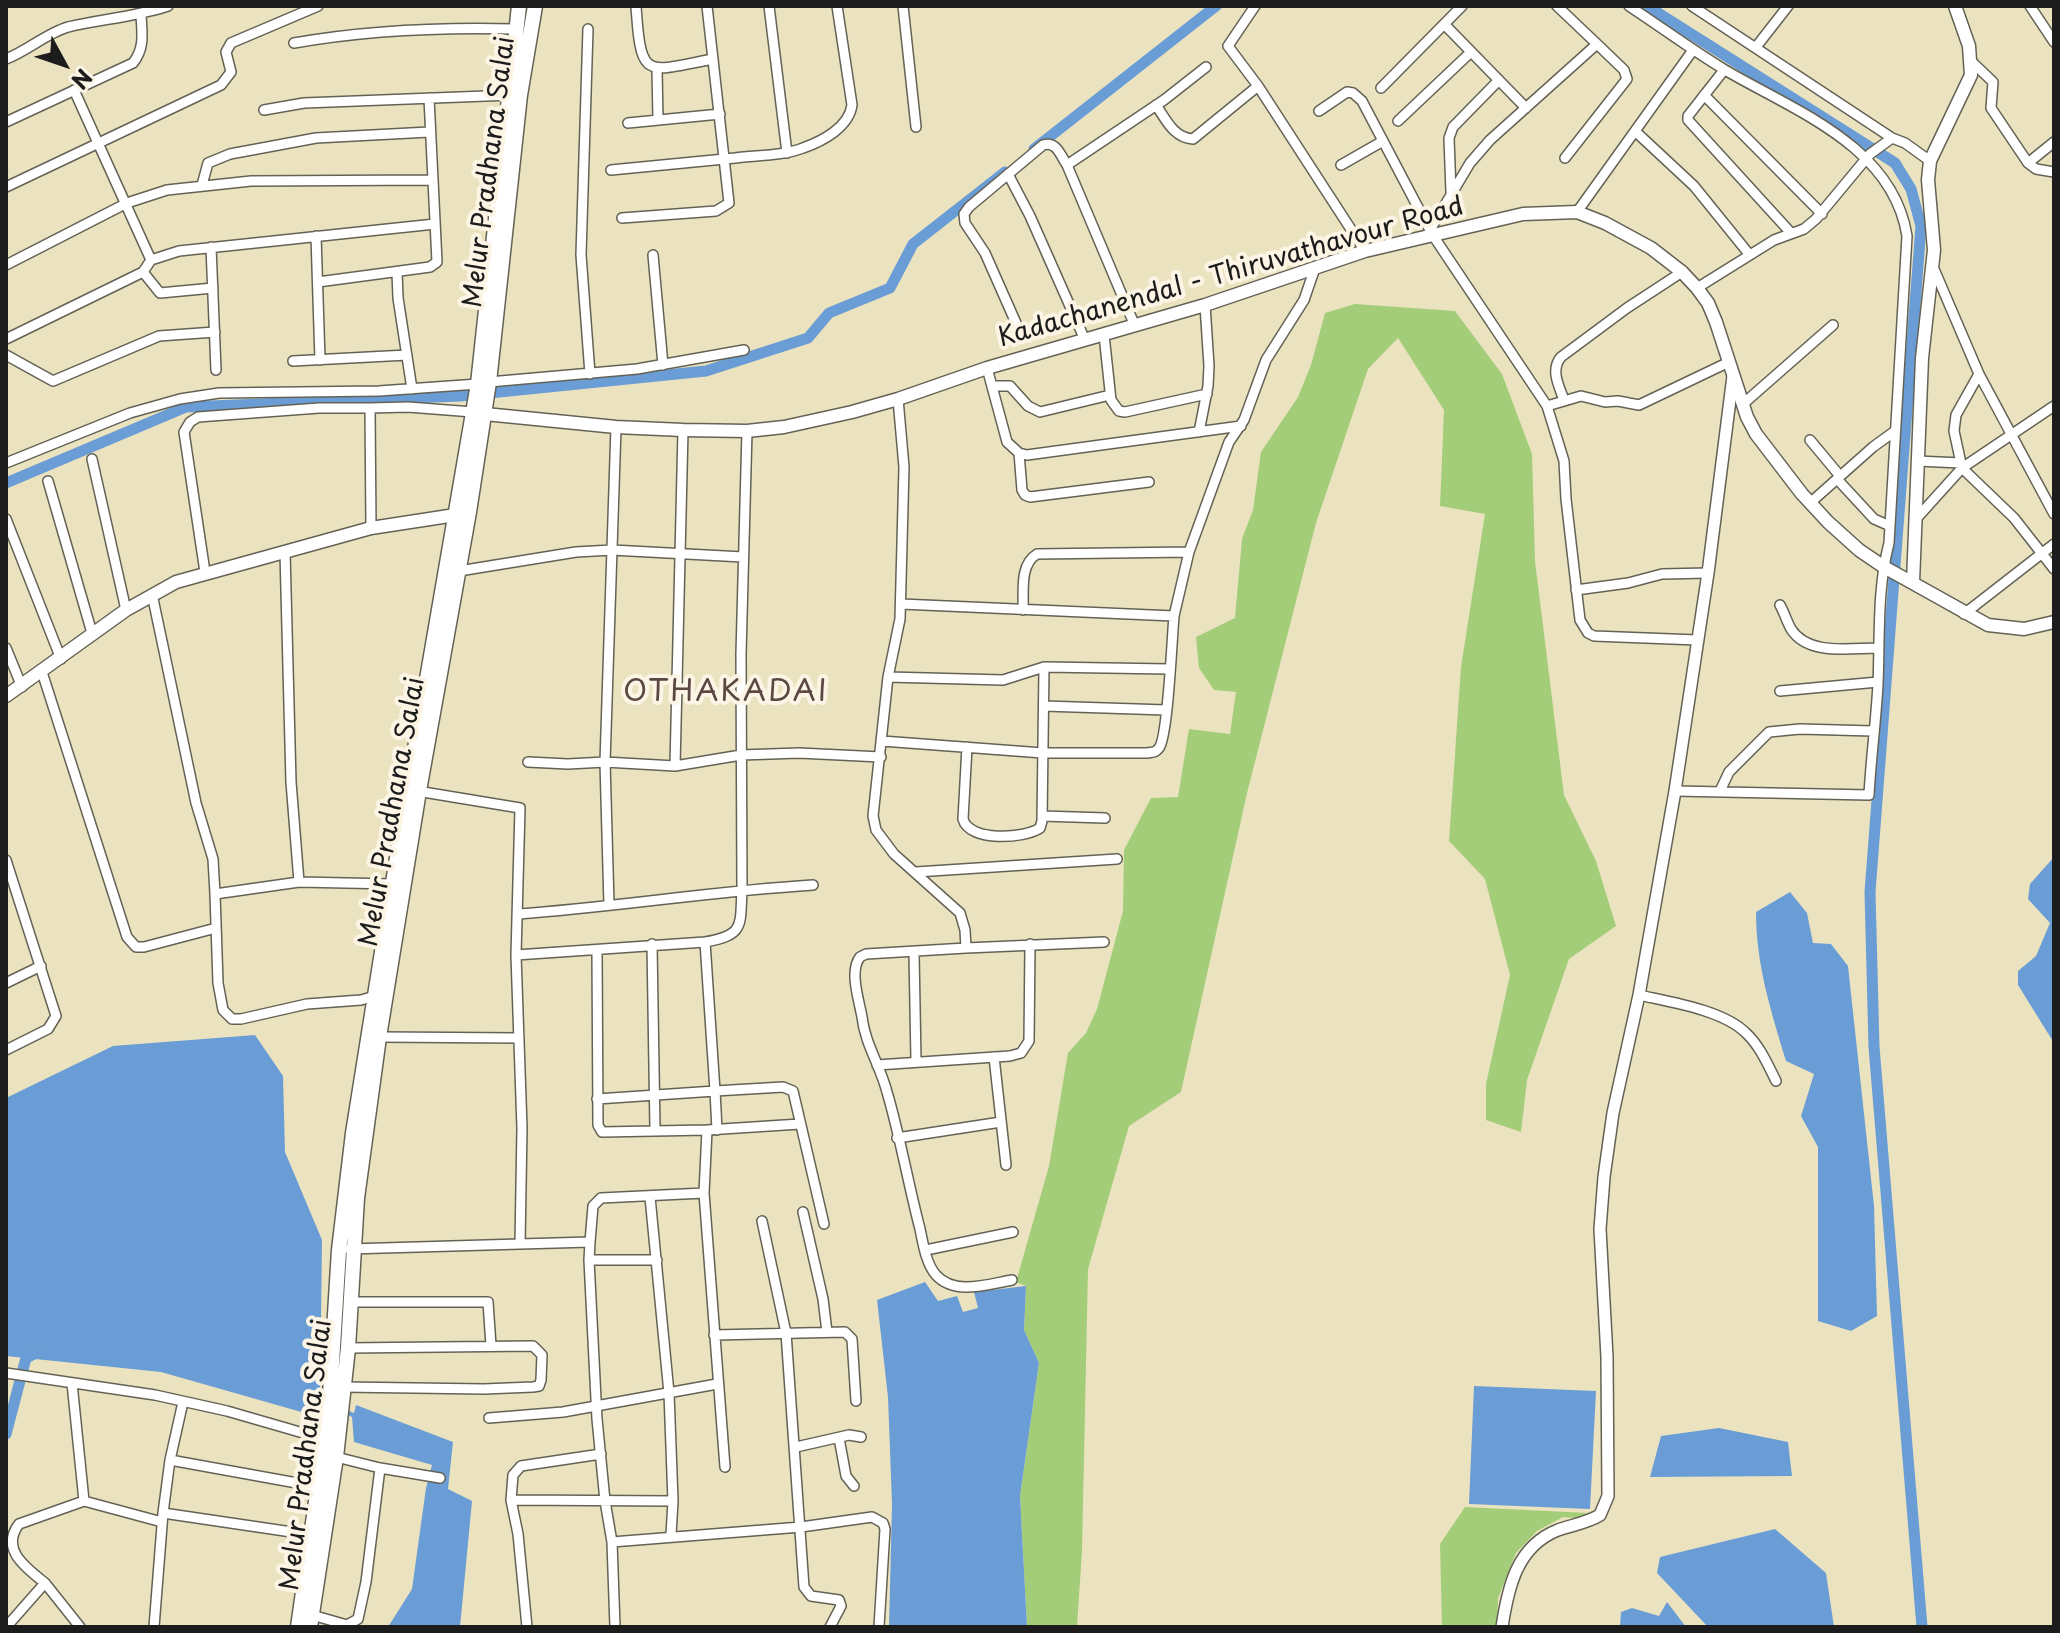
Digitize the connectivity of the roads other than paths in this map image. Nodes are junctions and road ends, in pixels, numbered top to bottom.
1 (168, 6) edge
2 (318, 6) edge
3 (519, 6) edge
4 (535, 6) edge
5 (636, 6) edge
6 (707, 6) edge
7 (769, 6) edge
8 (837, 6) edge
9 (903, 6) edge
10 (1255, 6) edge
11 (1462, 6) edge
12 (1557, 6) edge
13 (1629, 6) edge
14 (1692, 6) edge
15 (1788, 6) edge
16 (2030, 6) edge
17 (1958, 7) edge
18 (141, 15) junction
19 (1445, 25) junction
20 (516, 29) junction
21 (588, 29) dead end
22 (2054, 42) edge
23 (294, 43) dead end
24 (1597, 44) junction
25 (1756, 47) junction
26 (1693, 50) junction
27 (1471, 52) junction
28 (6, 59) edge
29 (713, 59) junction
30 (1971, 61) junction
31 (1206, 67) dead end
32 (657, 69) junction
33 (1724, 70) junction
34 (1499, 80) junction
35 (1258, 86) junction
36 (1381, 88) dead end
37 (74, 90) junction
38 (514, 95) junction
39 (1704, 95) junction
40 (429, 98) junction
41 (1156, 105) junction
42 (1526, 108) junction
43 (264, 110) dead end
44 (1319, 111) dead end
45 (720, 114) junction
46 (658, 120) junction
47 (1398, 121) dead end
48 (6, 122) edge
49 (628, 123) dead end
50 (916, 127) dead end
51 (429, 132) junction
52 (1636, 132) junction
53 (1890, 139) junction
54 (1383, 141) junction
55 (2054, 142) edge
56 (97, 143) junction
57 (787, 153) junction
58 (1868, 156) junction
59 (1565, 158) dead end
60 (725, 159) junction
61 (1930, 161) junction
62 (2028, 163) junction
63 (1067, 165) junction
64 (1341, 165) dead end
65 (611, 170) dead end
66 (2054, 172) edge
67 (1008, 174) junction
68 (432, 180) junction
69 (202, 185) junction
70 (6, 187) edge
71 (1451, 192) junction
72 (127, 203) junction
73 (1577, 212) junction
74 (1822, 214) junction
75 (622, 218) dead end
76 (435, 224) junction
77 (1431, 232) junction
78 (1791, 233) junction
79 (316, 236) junction
80 (211, 247) junction
81 (1365, 251) junction
82 (1749, 254) junction
83 (653, 255) dead end
84 (151, 260) junction
85 (6, 265) edge
86 (1932, 265) junction
87 (1315, 268) junction
88 (143, 272) junction
89 (397, 272) junction
90 (1682, 272) junction
91 (318, 282) junction
92 (213, 288) junction
93 (1697, 288) junction
94 (1205, 305) junction
95 (1016, 323) dead end
96 (1833, 325) dead end
97 (1135, 326) junction
98 (215, 332) junction
99 (1104, 335) junction
100 (6, 339) edge
101 (1085, 340) junction
102 (744, 350) dead end
103 (6, 355) edge
104 (407, 355) junction
105 (320, 360) junction
106 (293, 361) dead end
107 (663, 365) junction
108 (987, 368) junction
109 (1731, 369) junction
110 (216, 370) dead end
111 (590, 374) junction
112 (1979, 374) junction
113 (992, 386) junction
114 (412, 389) junction
115 (1207, 394) junction
116 (1110, 395) junction
117 (481, 396) junction
118 (898, 399) junction
119 (1564, 400) junction
120 (1743, 404) junction
121 (1547, 406) junction
122 (2054, 406) edge
123 (370, 408) junction
124 (1241, 426) junction
125 (616, 427) junction
126 (683, 430) junction
127 (747, 431) junction
128 (1895, 431) junction
129 (1199, 432) junction
130 (2010, 436) junction
131 (1810, 440) dead end
132 (1019, 453) junction
133 (92, 459) dead end
134 (1917, 461) junction
135 (6, 463) edge
136 (1962, 466) junction
137 (1838, 478) junction
138 (48, 481) dead end
139 (1149, 482) dead end
140 (1810, 503) junction
141 (463, 514) junction
142 (2054, 514) edge
143 (6, 519) edge
144 (1916, 519) junction
145 (1890, 526) junction
146 (371, 528) junction
147 (2054, 544) edge
148 (612, 550) junction
149 (285, 552) junction
150 (1189, 552) junction
151 (2042, 552) junction
152 (679, 554) junction
153 (743, 557) junction
154 (1883, 567) junction
155 (2054, 569) edge
156 (459, 571) junction
157 (205, 572) junction
158 (1708, 573) junction
159 (1908, 579) junction
160 (1576, 590) junction
161 (152, 594) junction
162 (901, 604) junction
163 (1780, 605) dead end
164 (126, 610) junction
165 (1023, 610) junction
166 (1964, 614) junction
167 (1174, 616) junction
168 (2054, 622) edge
169 (92, 633) junction
170 (1697, 640) junction
171 (6, 648) edge
172 (1877, 648) junction
173 (61, 659) junction
174 (1044, 667) junction
175 (1169, 669) junction
176 (42, 672) junction
177 (888, 677) junction
178 (1878, 682) junction
179 (22, 687) junction
180 (1780, 691) dead end
181 (6, 696) edge
182 (1044, 706) junction
183 (1166, 710) junction
184 (1873, 731) junction
185 (882, 741) junction
186 (967, 747) junction
187 (1043, 753) junction
188 (741, 755) junction
189 (881, 757) junction
190 (528, 762) dead end
191 (605, 762) junction
192 (675, 766) junction
193 (414, 790) junction
194 (1675, 791) junction
195 (1720, 791) junction
196 (1042, 816) junction
197 (1105, 818) dead end
198 (1117, 859) dead end
199 (6, 860) edge
200 (916, 872) junction
201 (299, 882) junction
202 (393, 884) junction
203 (813, 885) dead end
204 (742, 889) junction
205 (215, 894) junction
206 (609, 905) junction
207 (518, 914) junction
208 (216, 928) junction
209 (705, 942) junction
210 (1104, 942) dead end
211 (652, 944) junction
212 (1030, 944) junction
213 (966, 948) junction
214 (597, 950) junction
215 (914, 953) junction
216 (516, 955) junction
217 (41, 966) junction
218 (6, 983) edge
219 (1639, 995) junction
220 (375, 996) junction
221 (379, 1037) junction
222 (519, 1038) junction
223 (6, 1050) edge
224 (994, 1057) junction
225 (916, 1061) junction
226 (877, 1065) junction
227 (1776, 1081) dead end
228 (715, 1091) junction
229 (654, 1095) junction
230 (597, 1099) junction
231 (1001, 1122) junction
232 (800, 1124) junction
233 (655, 1130) junction
234 (712, 1130) junction
235 (897, 1138) junction
236 (1006, 1165) dead end
237 (704, 1193) junction
238 (650, 1197) junction
239 (803, 1212) dead end
240 (762, 1221) dead end
241 (824, 1224) dead end
242 (1013, 1232) dead end
243 (590, 1242) junction
244 (520, 1244) junction
245 (346, 1249) junction
246 (926, 1250) junction
247 (589, 1260) junction
248 (657, 1260) junction
249 (1012, 1280) dead end
250 (350, 1302) junction
251 (827, 1332) junction
252 (786, 1333) junction
253 (714, 1335) junction
254 (491, 1346) junction
255 (348, 1348) junction
256 (6, 1373) edge
257 (72, 1383) junction
258 (717, 1384) junction
259 (343, 1387) junction
260 (669, 1393) junction
261 (856, 1401) dead end
262 (183, 1402) junction
263 (597, 1406) junction
264 (335, 1408) junction
265 (489, 1418) dead end
266 (861, 1437) dead end
267 (839, 1438) junction
268 (324, 1439) junction
269 (796, 1447) junction
270 (601, 1454) junction
271 (336, 1457) junction
272 (170, 1460) junction
273 (725, 1467) dead end
274 (380, 1468) junction
275 (440, 1478) dead end
276 (854, 1486) dead end
277 (319, 1487) junction
278 (511, 1500) junction
279 (84, 1501) junction
280 (605, 1501) junction
281 (673, 1501) junction
282 (162, 1517) junction
283 (801, 1527) junction
284 (312, 1535) junction
285 (671, 1535) junction
286 (612, 1542) junction
287 (45, 1583) junction
288 (311, 1621) edge
289 (8, 1625) edge
290 (152, 1625) edge
291 (80, 1627) edge
292 (298, 1627) edge
293 (527, 1627) edge
294 (615, 1627) edge
295 (830, 1627) edge
296 (879, 1627) edge
297 (1502, 1627) edge

1 - 18 street
2 - 56 street
3 - 20 main road, Melur Pradhana Salai
4 - 38 main road, Melur Pradhana Salai
5 - 32 street
6 - 29 street
7 - 57 street
8 - 57 street
9 - 50 street
10 - 35 street
11 - 19 street
12 - 24 street
13 - 26 street
14 - 25 street
15 - 25 street
16 - 22 street
17 - 30 main road
18 - 28 street
18 - 37 street
19 - 27 street
19 - 36 street
20 - 23 street
20 - 38 main road, Melur Pradhana Salai
21 - 111 street
24 - 42 street
24 - 59 street
25 - 53 street
26 - 33 street
26 - 52 street
27 - 34 street
27 - 47 street
29 - 32 street
29 - 45 street
30 - 61 main road
30 - 62 street
31 - 41 street
32 - 46 street
33 - 39 street
33 - 58 street
34 - 42 street
34 - 71 street
35 - 41 street
35 - 81 street
37 - 48 street
37 - 56 street
38 - 40 street
38 - 117 main road, Melur Pradhana Salai
39 - 74 street
39 - 78 street
40 - 43 street
40 - 51 street
41 - 63 street
42 - 71 street
44 - 54 street
45 - 46 street
45 - 60 street
46 - 49 street
51 - 68 street
51 - 69 street
52 - 73 street
52 - 82 street
53 - 58 street
53 - 61 street
54 - 64 street
54 - 77 street
55 - 62 street
56 - 70 street
56 - 72 street
57 - 60 street
58 - 74 street
58 - 128 street
60 - 65 street
60 - 75 street
61 - 86 main road
62 - 66 street
63 - 67 street
63 - 97 street
67 - 95 street
67 - 101 street
68 - 69 street
68 - 76 street
69 - 72 street
71 - 77 street
72 - 84 street
72 - 85 street
73 - 77 main road, Kadachanendal - Thiruvathavour Road
73 - 90 main road, Kadachanendal - Thiruvathavour Road
74 - 78 street
76 - 79 street
76 - 89 street
77 - 81 main road, Kadachanendal - Thiruvathavour Road
77 - 121 street
78 - 82 street
79 - 80 street
79 - 91 street
80 - 84 street
80 - 92 street
81 - 87 main road, Kadachanendal - Thiruvathavour Road
82 - 93 street
83 - 107 street
84 - 88 street
86 - 112 street
86 - 134 main road
87 - 94 main road, Kadachanendal - Thiruvathavour Road
87 - 124 street
88 - 92 street
88 - 100 street
89 - 91 street
89 - 104 street
90 - 93 main road, Kadachanendal - Thiruvathavour Road
90 - 119 street
91 - 105 street
92 - 98 street
93 - 109 main road, Kadachanendal - Thiruvathavour Road
94 - 97 main road, Kadachanendal - Thiruvathavour Road
94 - 115 street
96 - 120 street
97 - 99 main road, Kadachanendal - Thiruvathavour Road
98 - 103 street
98 - 110 street
99 - 101 main road, Kadachanendal - Thiruvathavour Road
99 - 116 street
101 - 108 main road, Kadachanendal - Thiruvathavour Road
102 - 107 street
104 - 105 street
104 - 114 street
105 - 106 street
107 - 111 street
108 - 113 street
108 - 118 main road, Kadachanendal - Thiruvathavour Road
109 - 119 street
109 - 120 main road, Kadachanendal - Thiruvathavour Road
109 - 158 street
111 - 117 street
112 - 130 street
112 - 136 street
113 - 116 street
113 - 132 street
114 - 117 street
114 - 135 street
115 - 116 street
115 - 129 street
117 - 123 street
117 - 125 main road, Kadachanendal - Thiruvathavour Road
117 - 141 main road, Melur Pradhana Salai
118 - 127 main road, Kadachanendal - Thiruvathavour Road
118 - 162 street
119 - 121 street
120 - 140 main road, Kadachanendal - Thiruvathavour Road
121 - 160 street
122 - 130 street
123 - 146 street
123 - 157 street
124 - 129 street
124 - 150 street
125 - 126 main road, Kadachanendal - Thiruvathavour Road
125 - 148 street
126 - 127 main road, Kadachanendal - Thiruvathavour Road
126 - 152 street
127 - 153 street
128 - 137 street
128 - 145 street
129 - 132 street
130 - 136 street
130 - 142 street
131 - 137 street
132 - 139 street
133 - 164 street
134 - 136 street
134 - 144 main road
136 - 144 street
136 - 151 street
137 - 140 street
137 - 145 street
138 - 169 street
140 - 154 main road, Kadachanendal - Thiruvathavour Road
141 - 146 main road
141 - 156 main road, Melur Pradhana Salai
141 - 193 main road, Melur Pradhana Salai
143 - 173 street
144 - 159 main road
145 - 154 street
146 - 149 main road
147 - 151 street
148 - 152 street
148 - 156 street
148 - 191 street
149 - 157 main road
149 - 201 street
150 - 165 street
150 - 167 street
151 - 155 street
151 - 166 street
152 - 153 street
152 - 192 street
153 - 188 street
154 - 159 main road, Kadachanendal - Thiruvathavour Road
154 - 172 street
156 - 193 main road, Melur Pradhana Salai
157 - 161 main road
158 - 160 street
158 - 170 street
159 - 166 main road, Kadachanendal - Thiruvathavour Road
160 - 170 street
161 - 164 main road
161 - 205 street
162 - 165 street
162 - 177 street
163 - 172 street
164 - 169 main road
165 - 167 street
166 - 168 main road, Kadachanendal - Thiruvathavour Road
167 - 175 street
169 - 173 main road
170 - 194 street
171 - 179 street
172 - 178 street
173 - 176 main road
174 - 175 street
174 - 177 street
174 - 182 street
175 - 183 street
176 - 179 main road
176 - 208 street
177 - 185 street
178 - 180 street
178 - 184 street
179 - 181 main road
182 - 183 street
182 - 187 street
183 - 187 street
184 - 195 street
184 - 195 street
185 - 186 street
185 - 189 street
186 - 187 street
186 - 196 street
187 - 196 street
188 - 189 street
188 - 192 street
188 - 204 street
189 - 200 street
190 - 191 street
191 - 192 street
191 - 206 street
193 - 202 main road, Melur Pradhana Salai
193 - 207 street
193 - 221 main road, Melur Pradhana Salai
194 - 195 street
194 - 219 street
196 - 197 street
198 - 200 street
199 - 217 street
200 - 213 street
201 - 202 street
201 - 205 street
202 - 220 main road, Melur Pradhana Salai
203 - 204 street
204 - 206 street
204 - 209 street
205 - 208 street
206 - 207 street
207 - 216 street
208 - 220 street
209 - 211 street
209 - 228 street
210 - 212 street
211 - 214 street
211 - 229 street
212 - 213 street
212 - 224 street
213 - 215 street
214 - 216 street
214 - 230 street
215 - 225 street
215 - 226 street
216 - 222 street
217 - 218 street
217 - 223 street
219 - 227 street
219 - 297 street
220 - 245 main road, Melur Pradhana Salai
221 - 222 street
221 - 245 main road, Melur Pradhana Salai
222 - 244 street
224 - 225 street
224 - 231 street
225 - 226 street
226 - 235 street
228 - 229 street
228 - 232 street
228 - 234 street
229 - 230 street
229 - 233 street
230 - 233 street
231 - 235 street
231 - 236 street
232 - 234 street
232 - 241 street
233 - 234 street
234 - 237 street
235 - 246 street
237 - 238 street
237 - 253 street
238 - 243 street
238 - 248 street
239 - 251 street
240 - 252 street
242 - 246 street
243 - 244 street
243 - 247 street
244 - 245 street
245 - 250 main road, Melur Pradhana Salai
245 - 264 main road, Melur Pradhana Salai
246 - 249 street
247 - 248 street
247 - 263 street
248 - 260 street
250 - 254 street
250 - 255 main road, Melur Pradhana Salai
251 - 252 street
251 - 261 street
252 - 253 street
252 - 269 street
253 - 258 street
254 - 255 street
254 - 259 street
255 - 259 main road, Melur Pradhana Salai
256 - 257 street
257 - 262 street
257 - 279 street
258 - 260 street
258 - 273 street
259 - 264 main road, Melur Pradhana Salai
260 - 263 street
260 - 281 street
262 - 268 street
262 - 272 street
263 - 265 street
263 - 270 street
264 - 268 main road, Melur Pradhana Salai
264 - 271 main road, Melur Pradhana Salai
266 - 267 street
267 - 269 street
267 - 276 street
268 - 277 main road, Melur Pradhana Salai
269 - 283 street
270 - 278 street
270 - 280 street
271 - 274 street
271 - 288 main road, Melur Pradhana Salai
272 - 277 street
272 - 282 street
274 - 275 street
274 - 288 street
277 - 284 main road, Melur Pradhana Salai
278 - 280 street
278 - 293 street
279 - 282 street
279 - 287 street
280 - 281 street
280 - 286 street
281 - 285 street
282 - 284 street
282 - 290 street
283 - 285 street
283 - 295 street
283 - 296 street
284 - 292 main road, Melur Pradhana Salai
285 - 286 street
286 - 294 street
287 - 289 street
287 - 291 street

